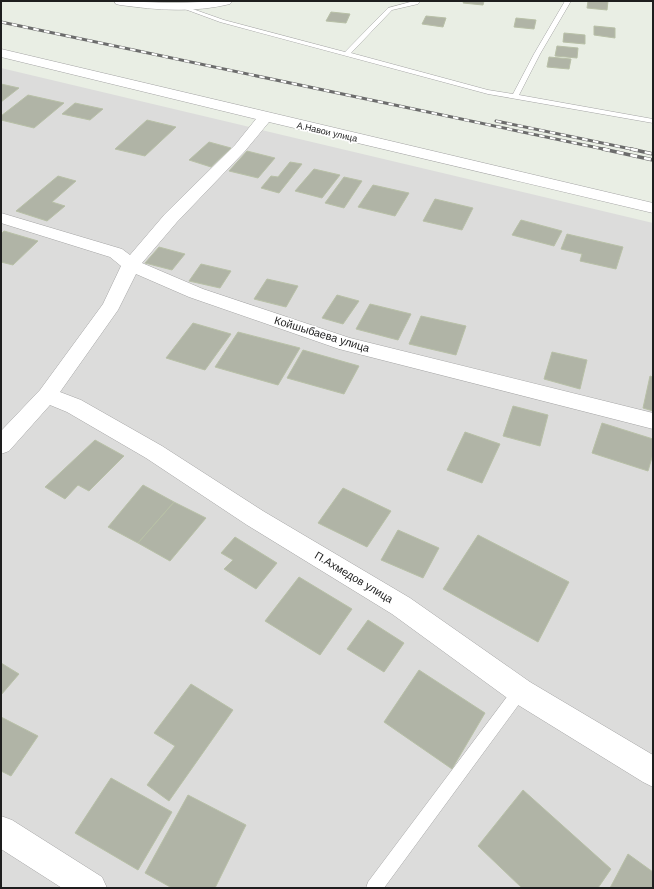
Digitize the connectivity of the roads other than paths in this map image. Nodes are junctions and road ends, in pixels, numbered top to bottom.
1 (120, 1) edge
2 (226, 1) edge
3 (417, 1) edge
4 (568, 1) edge
5 (185, 8) junction
6 (1, 53) edge
7 (347, 54) junction
8 (515, 97) junction
9 (266, 117) junction
10 (653, 121) edge
11 (653, 208) edge
12 (1, 218) edge
13 (131, 265) junction
14 (47, 396) junction
15 (653, 422) edge
16 (4, 438) edge
17 (520, 691) junction
18 (653, 772) edge
19 (1, 831) edge
20 (91, 888) edge
21 (374, 888) edge

1 - 5 street
2 - 5 street
3 - 7 lane
4 - 8 lane
5 - 7 lane
6 - 9 street, А.Навои улица
7 - 8 lane
8 - 10 lane
9 - 11 street, А.Навои улица
9 - 13 street
12 - 13 street, Койшыбаева улица
13 - 14 street
13 - 15 street, Койшыбаева улица
14 - 16 street
14 - 17 street, П.Ахмедов улица
17 - 18 street, П.Ахмедов улица
17 - 21 lane
19 - 20 street

